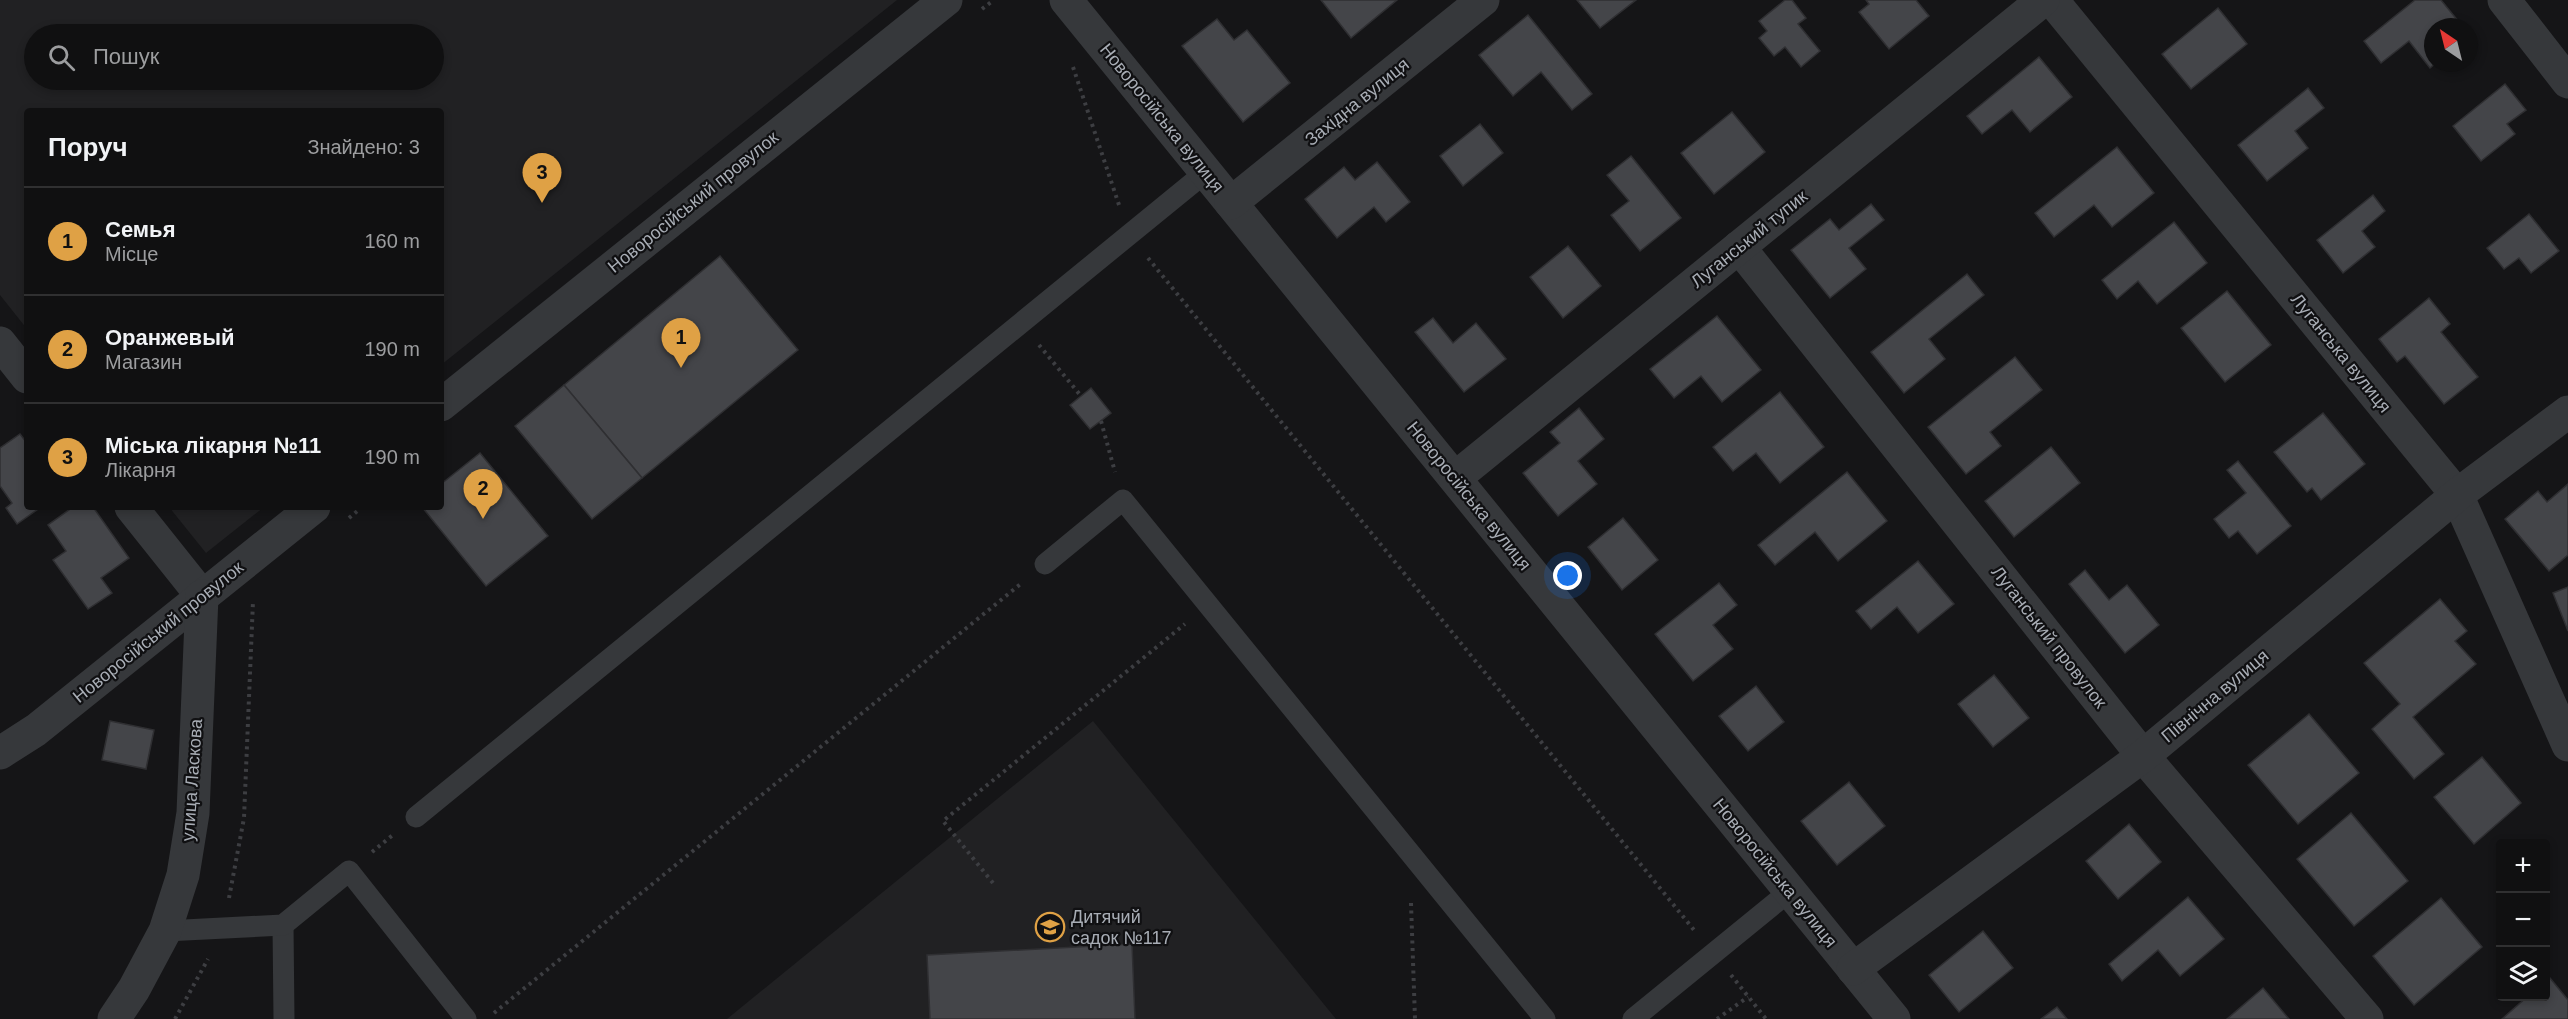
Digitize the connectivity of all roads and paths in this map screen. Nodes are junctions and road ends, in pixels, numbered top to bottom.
1 (946, 0) edge
2 (1066, 0) edge
3 (1483, 0) edge
4 (2043, 0) edge
5 (2052, 0) edge
6 (2504, 0) edge
7 (1069, 56) dead end
8 (2568, 82) edge
9 (1206, 172) junction
10 (1232, 203) junction
11 (1130, 235) junction
12 (1739, 247) junction
13 (1021, 323) junction
14 (0, 343) edge
15 (24, 372) edge
16 (1080, 396) dead end
17 (444, 403) edge
18 (2568, 412) edge
19 (1101, 421) dead end
20 (1455, 478) junction
21 (2457, 495) junction
22 (1123, 500) junction
23 (133, 510) edge
24 (310, 510) edge
25 (1045, 564) joint
26 (253, 594) dead end
27 (202, 596) junction
28 (1208, 605) junction
29 (2568, 745) edge
30 (0, 753) edge
31 (2143, 756) junction
32 (416, 817) joint
33 (1409, 852) junction
34 (349, 871) junction
35 (993, 883) dead end
36 (1790, 891) junction
37 (284, 924) junction
38 (219, 928) junction
39 (165, 931) junction
40 (1714, 954) junction
41 (1853, 969) junction
42 (1748, 997) junction
43 (114, 1019) edge
44 (175, 1019) edge
45 (284, 1019) edge
46 (466, 1019) edge
47 (486, 1019) edge
48 (1415, 1019) edge
49 (1545, 1019) edge
50 (1633, 1019) edge
51 (1717, 1019) edge
52 (1766, 1019) edge
53 (1894, 1019) edge
54 (2367, 1019) edge

1 - 17 street, Новоросійський провулок
2 - 9 street, Новоросійська вулиця
3 - 10 street, Західна вулиця
4 - 12 street, Луганський тупик
5 - 21 street, Луганська вулиця
6 - 8 street
7 - 11 path
9 - 10 street, Новоросійська вулиця
9 - 11 lane
10 - 20 street, Новоросійська вулиця
11 - 13 lane
11 - 40 path
12 - 20 street, Луганський тупик
12 - 31 street, Луганський провулок
13 - 16 path
13 - 32 lane
14 - 15 street
18 - 21 street, Північна вулиця
19 - 22 path
20 - 36 street, Новоросійська вулиця
21 - 29 street, Луганська вулиця
21 - 31 street, Північна вулиця
22 - 25 lane
22 - 28 lane
23 - 27 street
24 - 27 street, Новоросійський провулок
25 - 47 path
26 - 38 path
27 - 30 street, Новоросійський провулок
27 - 39 street, улица Ласкова
28 - 33 lane
28 - 35 path
31 - 41 street, Північна вулиця
31 - 54 street, Луганський провулок
32 - 34 path
33 - 48 path
33 - 49 lane
34 - 37 lane
34 - 46 lane
36 - 40 lane
36 - 41 street, Новоросійська вулиця
37 - 38 lane
37 - 45 lane
38 - 39 lane
38 - 44 path
39 - 43 street, улица Ласкова
40 - 42 path
40 - 50 lane
41 - 53 street, Новоросійська вулиця
42 - 51 path
42 - 52 path

